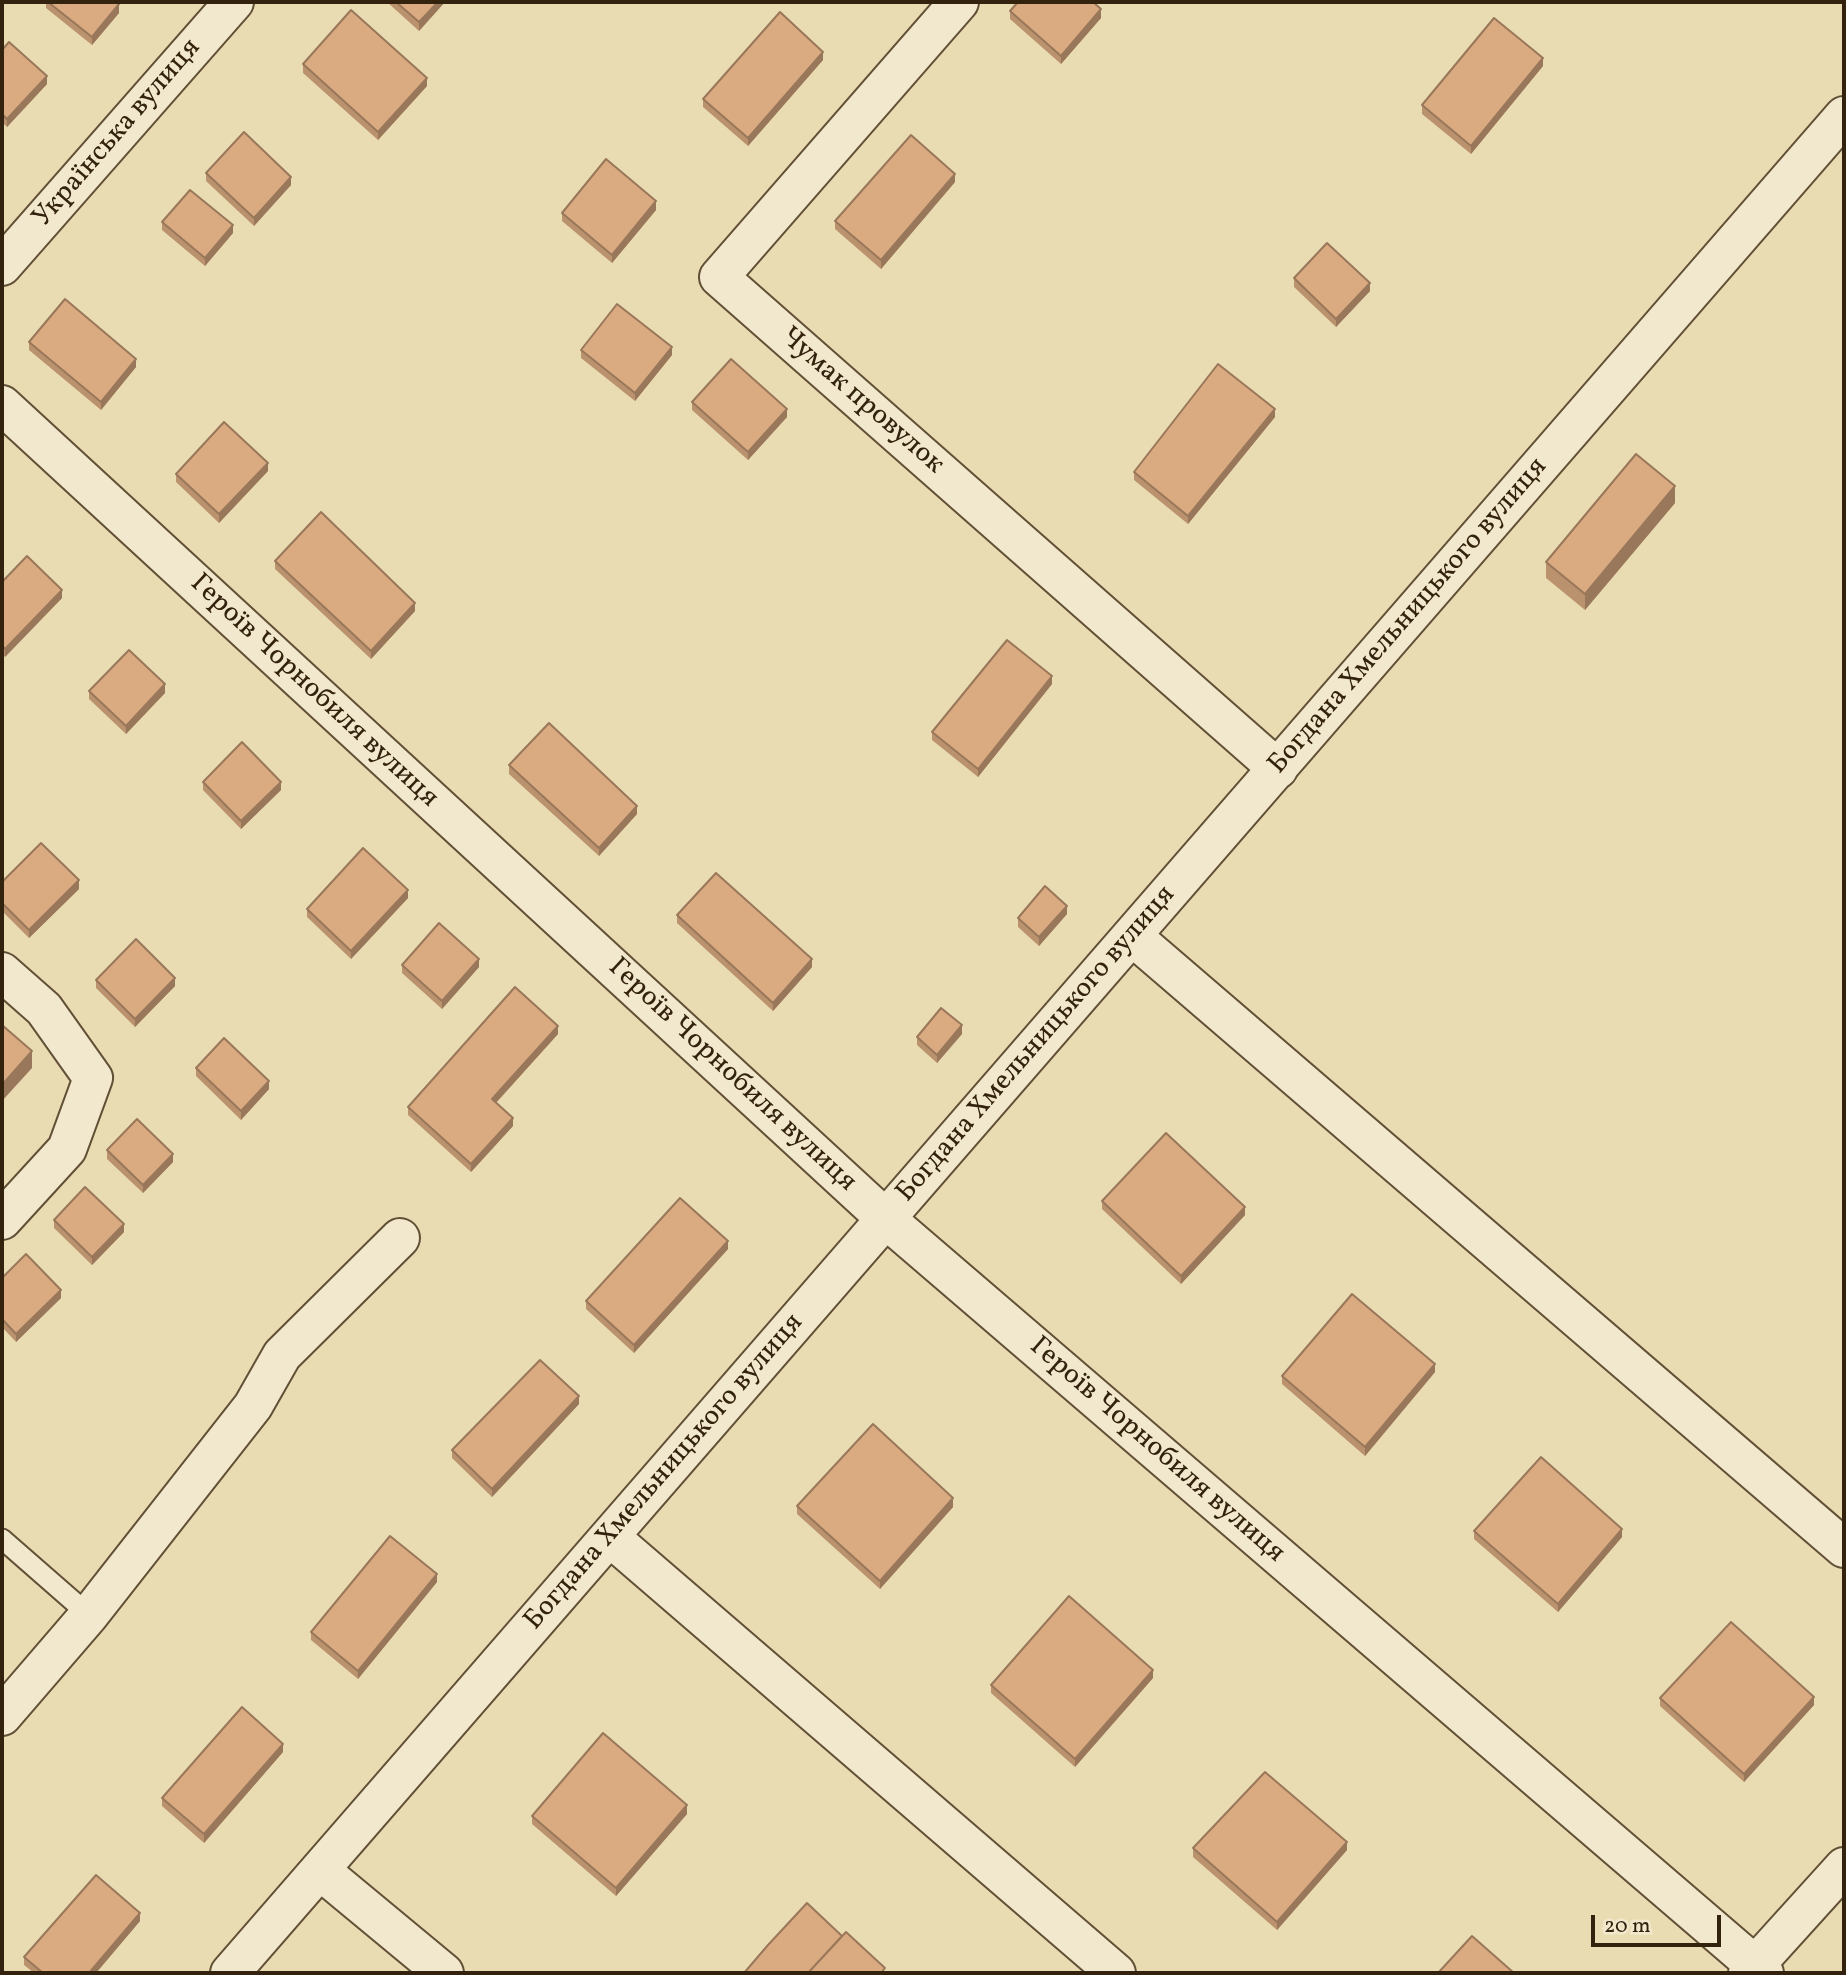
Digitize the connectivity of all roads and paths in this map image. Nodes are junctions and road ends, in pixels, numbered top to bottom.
1 (234, 2) edge
2 (959, 2) edge
3 (1844, 116) edge
4 (2, 266) edge
5 (2, 405) edge
6 (1278, 769) junction
7 (1132, 936) junction
8 (2, 972) edge
9 (886, 1219) junction
10 (2, 1220) edge
11 (400, 1238) dead end
12 (610, 1537) junction
13 (2, 1539) edge
14 (1844, 1549) edge
15 (89, 1615) junction
16 (2, 1716) edge
17 (1844, 1867) edge
18 (321, 1871) junction
19 (1756, 1971) edge
20 (230, 1973) edge
21 (444, 1973) edge
22 (1116, 1973) edge

1 - 4 street, Українська вулиця
2 - 6 street, Чумак провулок
3 - 6 street, Богдана Хмельницького вулиця
5 - 9 street, Героїв Чорнобиля вулиця
6 - 7 street, Богдана Хмельницького вулиця
7 - 9 street, Богдана Хмельницького вулиця
7 - 14 street
8 - 10 street
9 - 12 street, Богдана Хмельницького вулиця
9 - 19 street, Героїв Чорнобиля вулиця
11 - 15 street
12 - 18 street, Богдана Хмельницького вулиця
12 - 22 street
13 - 15 lane
15 - 16 street
17 - 19 street
18 - 20 street, Богдана Хмельницького вулиця
18 - 21 street

